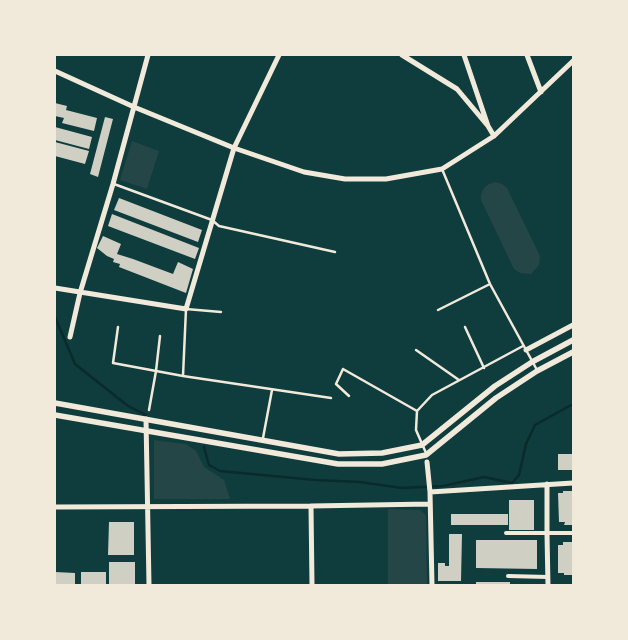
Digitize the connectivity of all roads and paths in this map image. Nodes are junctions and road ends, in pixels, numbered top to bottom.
1 (148, 55) edge
2 (279, 55) edge
3 (402, 55) edge
4 (464, 55) edge
5 (527, 55) edge
6 (573, 61) edge
7 (55, 71) edge
8 (541, 92) junction
9 (134, 107) junction
10 (488, 126) junction
11 (494, 136) junction
12 (234, 148) junction
13 (442, 170) junction
14 (113, 184) junction
15 (212, 220) junction
16 (336, 252) dead end
17 (490, 284) junction
18 (55, 288) edge
19 (80, 293) junction
20 (186, 309) junction
21 (438, 310) dead end
22 (221, 312) dead end
23 (573, 325) edge
24 (118, 327) dead end
25 (465, 327) dead end
26 (160, 336) dead end
27 (70, 338) dead end
28 (573, 340) edge
29 (525, 348) junction
30 (416, 350) dead end
31 (573, 352) edge
32 (532, 362) junction
33 (484, 368) junction
34 (156, 371) junction
35 (537, 371) junction
36 (183, 376) junction
37 (459, 380) junction
38 (272, 390) junction
39 (349, 396) dead end
40 (331, 398) dead end
41 (55, 403) edge
42 (149, 410) dead end
43 (417, 410) junction
44 (55, 415) edge
45 (146, 419) junction
46 (147, 432) junction
47 (262, 440) junction
48 (422, 445) junction
49 (426, 455) junction
50 (427, 462) joint
51 (573, 483) edge
52 (547, 484) junction
53 (430, 491) junction
54 (430, 504) junction
55 (55, 506) edge
56 (148, 506) junction
57 (311, 506) junction
58 (506, 532) dead end
59 (573, 533) edge
60 (546, 534) junction
61 (508, 576) dead end
62 (548, 576) junction
63 (149, 585) edge
64 (312, 585) edge
65 (432, 585) edge
66 (548, 585) edge

1 - 9 street
2 - 12 street
3 - 10 street
4 - 10 street
5 - 8 street
6 - 8 street
7 - 9 street
8 - 11 street
9 - 12 street
9 - 14 street
10 - 11 street
11 - 13 street
12 - 13 street
12 - 15 street
13 - 17 lane
14 - 15 lane
14 - 19 street
15 - 16 lane
15 - 20 street
17 - 21 lane
17 - 29 lane
18 - 19 street
19 - 20 street
19 - 27 street
20 - 22 lane
20 - 36 lane
23 - 29 street
24 - 34 lane
25 - 33 lane
26 - 34 lane
28 - 32 street
29 - 32 lane
29 - 33 lane
30 - 37 lane
31 - 35 street
32 - 35 lane
32 - 48 street
33 - 37 lane
34 - 36 lane
34 - 42 lane
35 - 49 street
36 - 38 lane
37 - 43 lane
38 - 40 lane
38 - 47 lane
39 - 43 lane
41 - 45 street
43 - 48 lane
44 - 46 street
45 - 46 street
45 - 47 street
46 - 49 street
46 - 56 street
47 - 48 street
48 - 49 lane
49 - 50 lane
50 - 53 street
51 - 52 street
52 - 53 street
52 - 60 street
53 - 54 street
54 - 57 street
54 - 65 street
55 - 56 street
56 - 57 street
56 - 63 street
57 - 64 street
58 - 60 street
59 - 60 street
60 - 62 street
61 - 62 street
62 - 66 street

